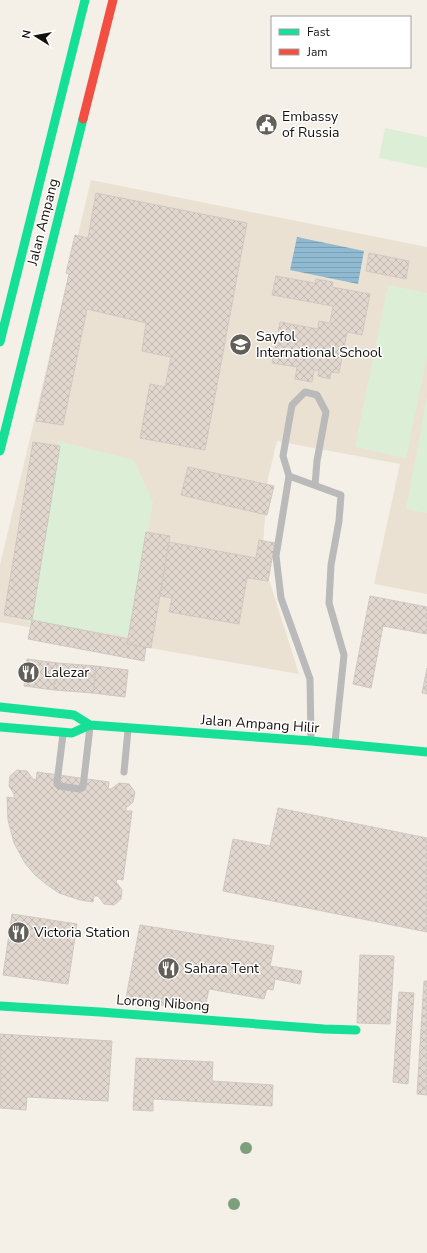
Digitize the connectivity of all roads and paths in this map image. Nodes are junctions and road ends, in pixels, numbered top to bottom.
1 (85, 0) edge
2 (113, 0) edge
3 (1, 336) edge
4 (0, 451) edge
5 (289, 476) junction
6 (314, 485) junction
7 (0, 702) edge
8 (4, 707) edge
9 (64, 723) junction
10 (90, 725) junction
11 (0, 727) edge
12 (11, 728) junction
13 (128, 728) junction
14 (0, 733) edge
15 (311, 741) junction
16 (335, 744) junction
17 (427, 752) edge
18 (124, 772) dead end
19 (0, 1006) edge
20 (356, 1030) dead end

1 - 3 street, Jalan Ampang
2 - 4 street, Jalan Ampang
5 - 6 lane
5 - 6 lane
5 - 15 lane
6 - 16 lane
7 - 8 street
8 - 9 street, Jalan Ampang Hilir
9 - 10 street, Jalan Ampang Hilir
9 - 10 street, Jalan Ampang Hilir
9 - 10 lane
9 - 12 street, Jalan Ampang Hilir
10 - 13 street, Jalan Ampang Hilir
11 - 12 street, Jalan Ampang Hilir
12 - 14 street
13 - 15 street, Jalan Ampang Hilir
13 - 18 lane
15 - 16 street, Jalan Ampang Hilir
16 - 17 street, Jalan Ampang Hilir
19 - 20 street, Lorong Nibong

